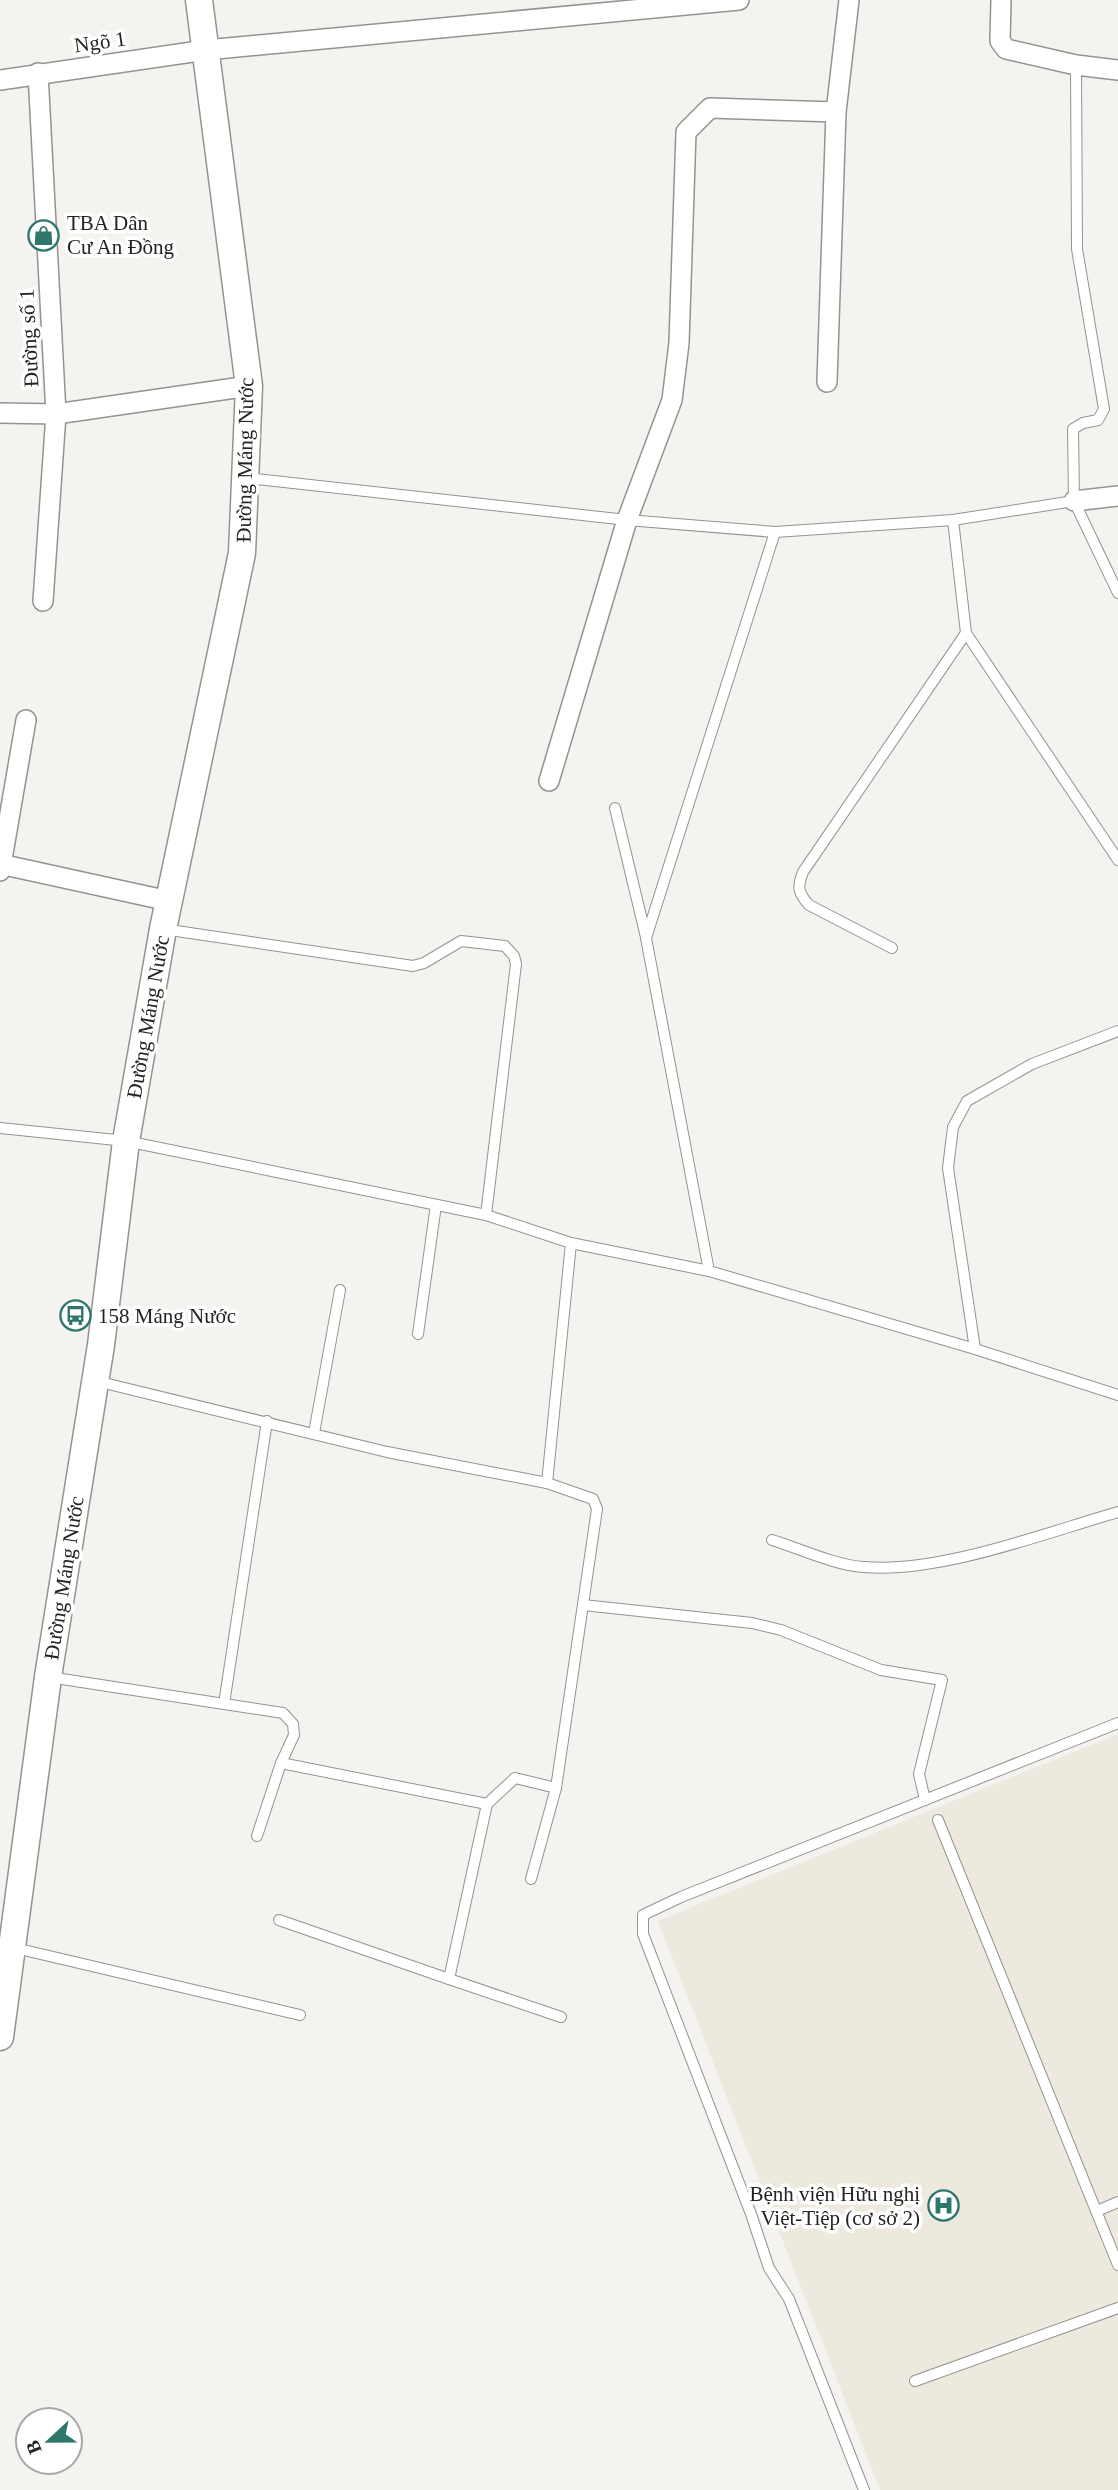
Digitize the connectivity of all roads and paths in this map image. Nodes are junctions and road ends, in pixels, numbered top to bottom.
1 (199, 0) edge
2 (739, 0) edge
3 (849, 0) edge
4 (1001, 0) edge
5 (206, 50) junction
6 (1076, 65) junction
7 (1118, 70) edge
8 (37, 73) junction
9 (0, 80) edge
10 (836, 112) junction
11 (827, 382) dead end
12 (249, 387) junction
13 (0, 413) edge
14 (55, 414) junction
15 (247, 478) junction
16 (1118, 496) edge
17 (1074, 501) junction
18 (627, 520) junction
19 (953, 520) junction
20 (775, 532) junction
21 (1118, 593) edge
22 (43, 601) dead end
23 (966, 633) junction
24 (26, 720) dead end
25 (549, 781) dead end
26 (615, 808) dead end
27 (1118, 860) edge
28 (0, 866) edge
29 (169, 901) junction
30 (163, 929) junction
31 (646, 938) junction
32 (892, 948) dead end
33 (1118, 1031) edge
34 (0, 1128) edge
35 (126, 1142) junction
36 (436, 1205) junction
37 (486, 1215) junction
38 (571, 1243) junction
39 (709, 1272) junction
40 (340, 1290) dead end
41 (418, 1334) dead end
42 (975, 1349) junction
43 (96, 1381) junction
44 (1118, 1395) edge
45 (267, 1421) junction
46 (314, 1433) junction
47 (547, 1483) junction
48 (1118, 1512) edge
49 (772, 1540) dead end
50 (583, 1605) junction
51 (48, 1677) junction
52 (224, 1704) junction
53 (1118, 1723) edge
54 (281, 1763) junction
55 (556, 1788) junction
56 (925, 1800) junction
57 (487, 1804) junction
58 (938, 1820) dead end
59 (257, 1836) dead end
60 (531, 1879) dead end
61 (279, 1920) dead end
62 (14, 1948) junction
63 (449, 1979) junction
64 (300, 2015) dead end
65 (561, 2017) dead end
66 (1, 2023) edge
67 (1118, 2202) edge
68 (1097, 2211) junction
69 (1118, 2265) edge
70 (1118, 2308) edge
71 (915, 2381) dead end
72 (864, 2490) edge

1 - 5 main road, Đường Máng Nước
2 - 5 street, Ngõ 1
3 - 10 street
4 - 6 street
5 - 8 street, Ngõ 1
5 - 12 main road, Đường Máng Nước
6 - 7 street
6 - 17 lane
8 - 9 street, Ngõ 1
8 - 14 street, Đường số 1
10 - 11 street
10 - 18 street
12 - 14 street
12 - 15 main road, Đường Máng Nước
13 - 14 street
14 - 22 street, Đường số 1
15 - 18 lane
15 - 29 main road, Đường Máng Nước
16 - 17 street
17 - 19 lane
17 - 21 lane
18 - 20 lane
18 - 25 street
19 - 20 lane
19 - 23 lane
20 - 31 lane
23 - 27 lane
23 - 32 lane
24 - 28 street
26 - 31 lane
28 - 29 street
29 - 30 main road, Đường Máng Nước
30 - 35 main road, Đường Máng Nước
30 - 37 lane
31 - 39 lane
33 - 42 lane
34 - 35 lane
35 - 36 lane
35 - 43 main road, Đường Máng Nước
36 - 37 lane
36 - 41 lane
37 - 38 lane
38 - 39 lane
38 - 47 lane
39 - 42 lane
40 - 46 lane
42 - 44 lane
43 - 45 lane
43 - 51 main road, Đường Máng Nước
45 - 46 lane
45 - 52 lane
46 - 47 lane
47 - 50 lane
48 - 49 lane
50 - 55 lane
50 - 56 lane
51 - 52 lane
51 - 62 main road, Đường Máng Nước
52 - 54 lane
53 - 56 lane
54 - 57 lane
54 - 59 lane
55 - 57 lane
55 - 60 lane
56 - 72 lane
57 - 63 lane
58 - 68 lane
61 - 63 lane
62 - 64 lane
62 - 66 main road, Đường Máng Nước
63 - 65 lane
67 - 68 lane
68 - 69 lane
70 - 71 lane

